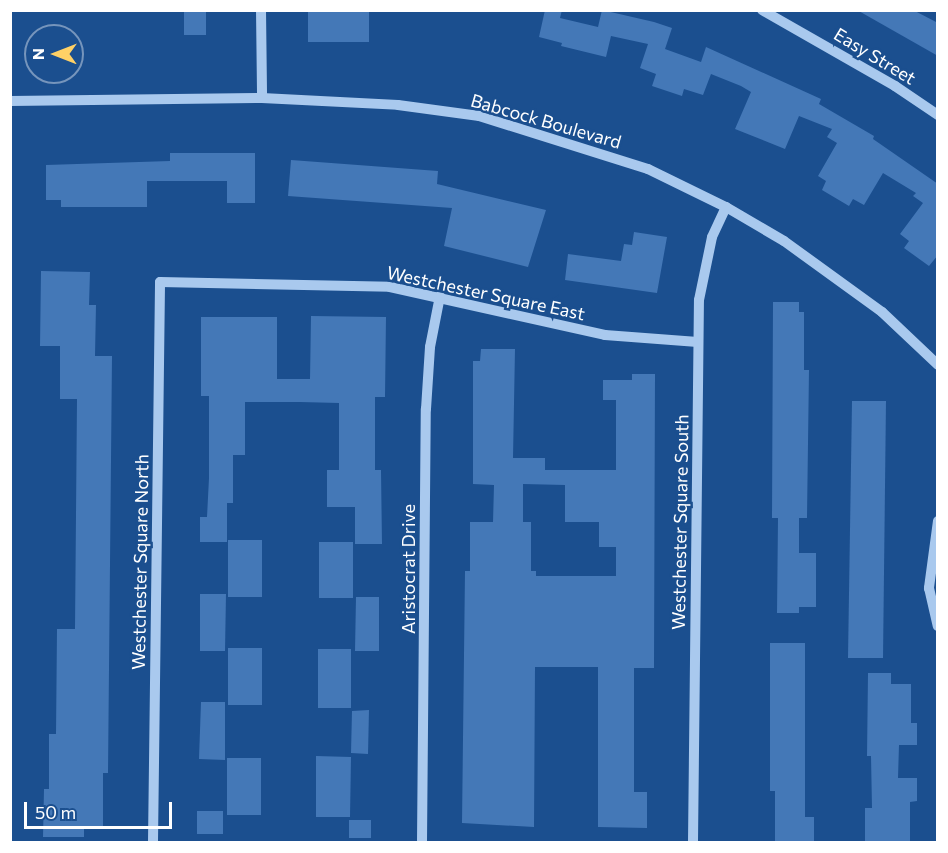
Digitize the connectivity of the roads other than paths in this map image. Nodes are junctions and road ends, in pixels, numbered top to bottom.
1 (261, 10) edge
2 (762, 10) edge
3 (262, 98) junction
4 (10, 101) edge
5 (938, 115) edge
6 (726, 207) junction
7 (160, 282) joint
8 (440, 296) junction
9 (698, 342) junction
10 (938, 365) edge
11 (938, 521) edge
12 (938, 626) edge
13 (153, 843) edge
14 (422, 843) edge
15 (693, 843) edge

1 - 3 street
2 - 5 street, Easy Street
3 - 4 street, Babcock Boulevard
3 - 6 street, Babcock Boulevard
6 - 9 street, Westchester Square South
6 - 10 street, Babcock Boulevard
7 - 8 street, Westchester Square East
7 - 13 street, Westchester Square North
8 - 9 street, Westchester Square East
8 - 14 street, Aristocrat Drive
9 - 15 street, Westchester Square South
11 - 12 street

